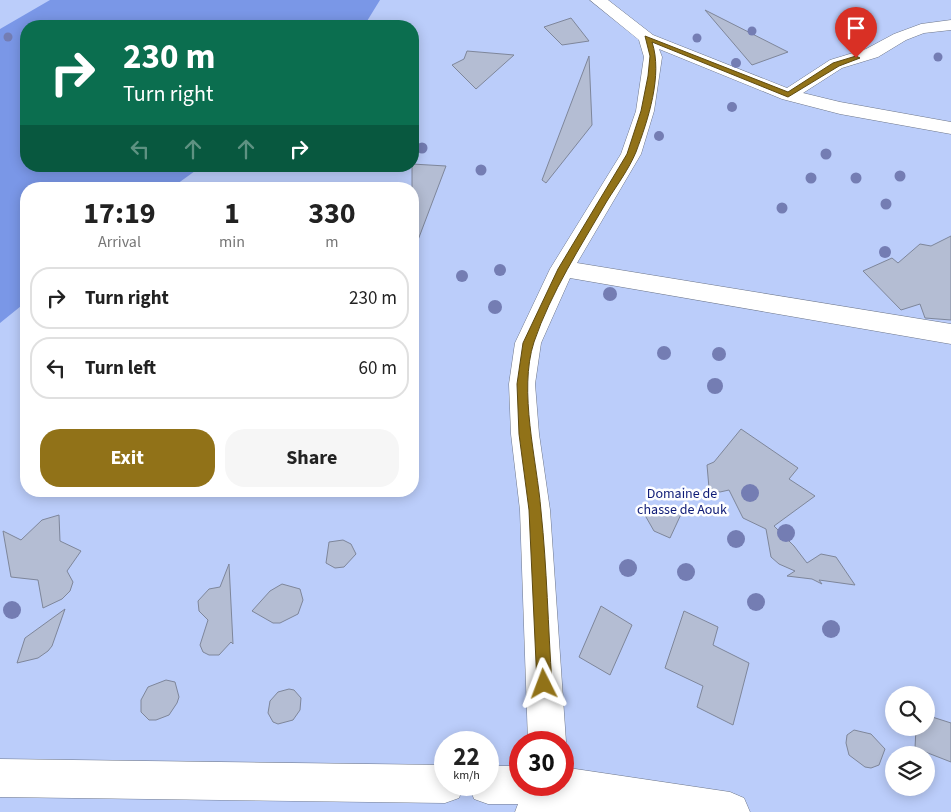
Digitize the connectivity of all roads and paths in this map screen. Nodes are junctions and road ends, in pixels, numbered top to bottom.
1 (598, 0) edge
2 (951, 25) edge
3 (647, 38) junction
4 (788, 95) junction
5 (951, 128) edge
6 (562, 269) junction
7 (951, 334) edge
8 (546, 731) edge
9 (0, 778) edge
10 (434, 784) edge
11 (574, 789) edge
12 (544, 796) edge
13 (560, 796) edge
14 (535, 812) edge
15 (575, 812) edge
16 (730, 812) edge

1 - 3 street
2 - 4 street
3 - 4 street
3 - 6 street
4 - 5 street
6 - 7 street
6 - 8 street
9 - 10 street
11 - 16 street
12 - 14 street
13 - 15 street

